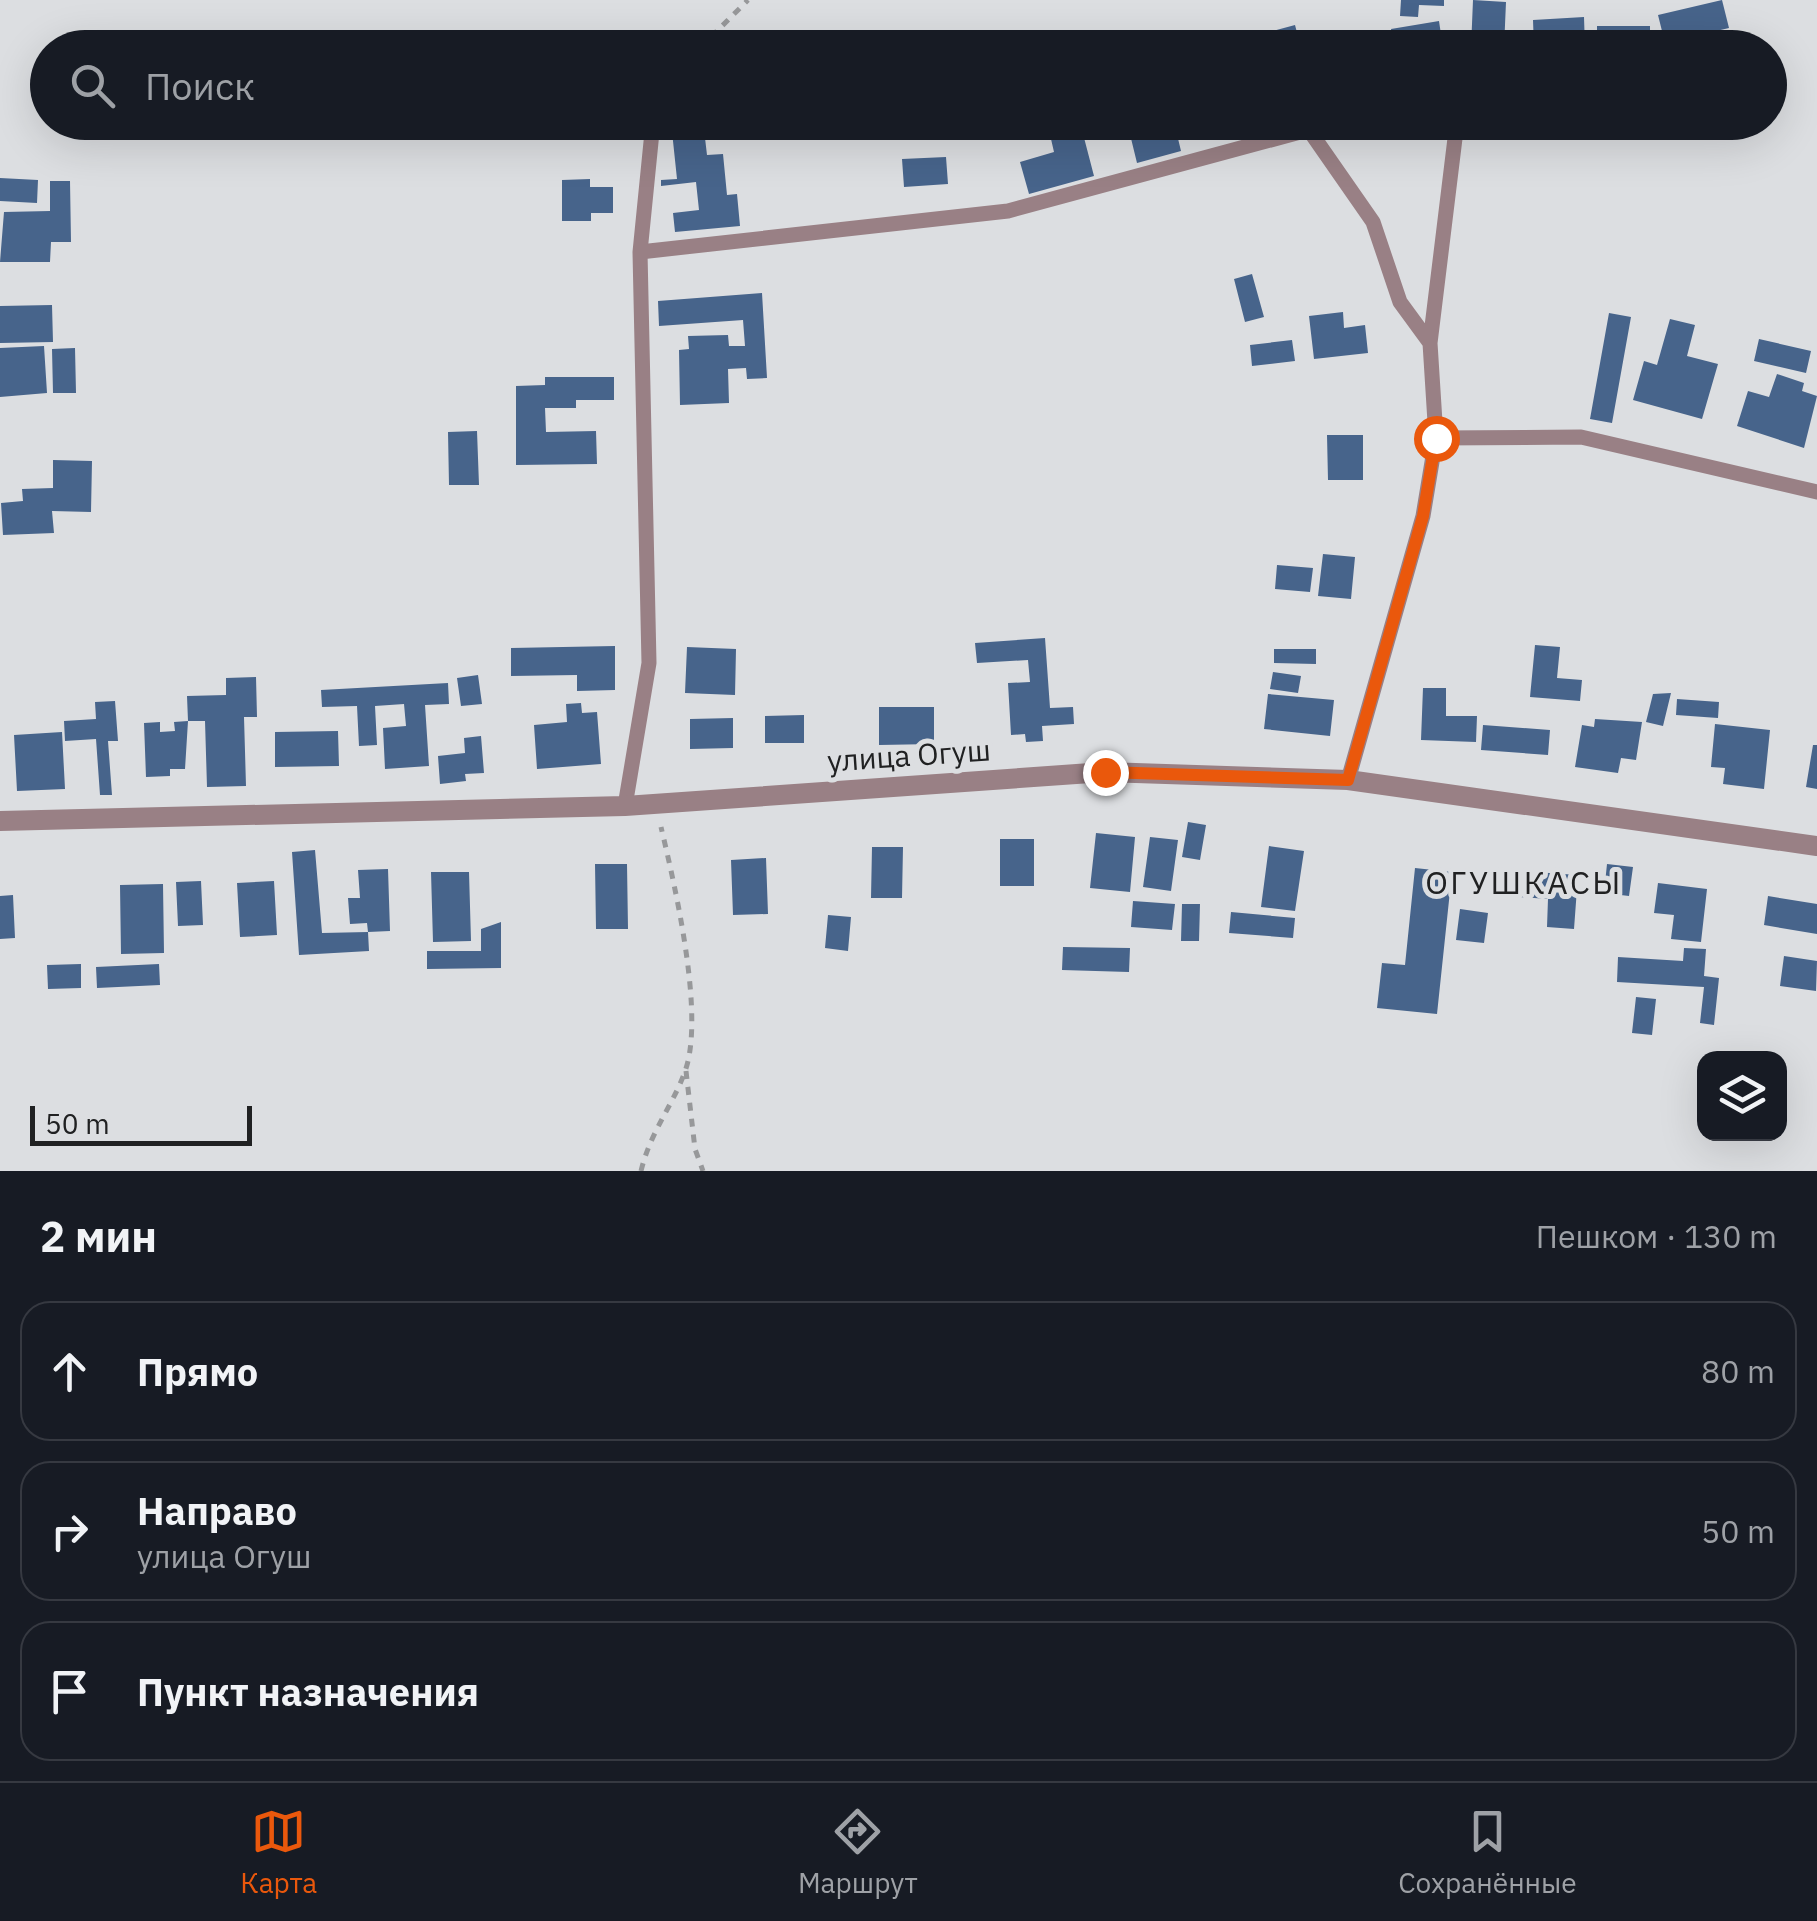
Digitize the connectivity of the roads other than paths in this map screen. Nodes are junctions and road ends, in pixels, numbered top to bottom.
1 (651, 140) edge
2 (1272, 140) edge
3 (1316, 140) edge
4 (1456, 140) edge
5 (640, 252) junction
6 (1430, 343) junction
7 (1436, 438) junction
8 (1817, 492) edge
9 (1348, 780) junction
10 (624, 806) junction
11 (0, 821) edge
12 (1817, 846) edge

1 - 5 lane
2 - 5 lane
3 - 6 lane
4 - 6 lane
5 - 10 lane
6 - 7 lane
7 - 8 lane
7 - 9 lane
9 - 10 street, улица Огуш
9 - 12 street, улица Огуш
10 - 11 street, улица Огуш

